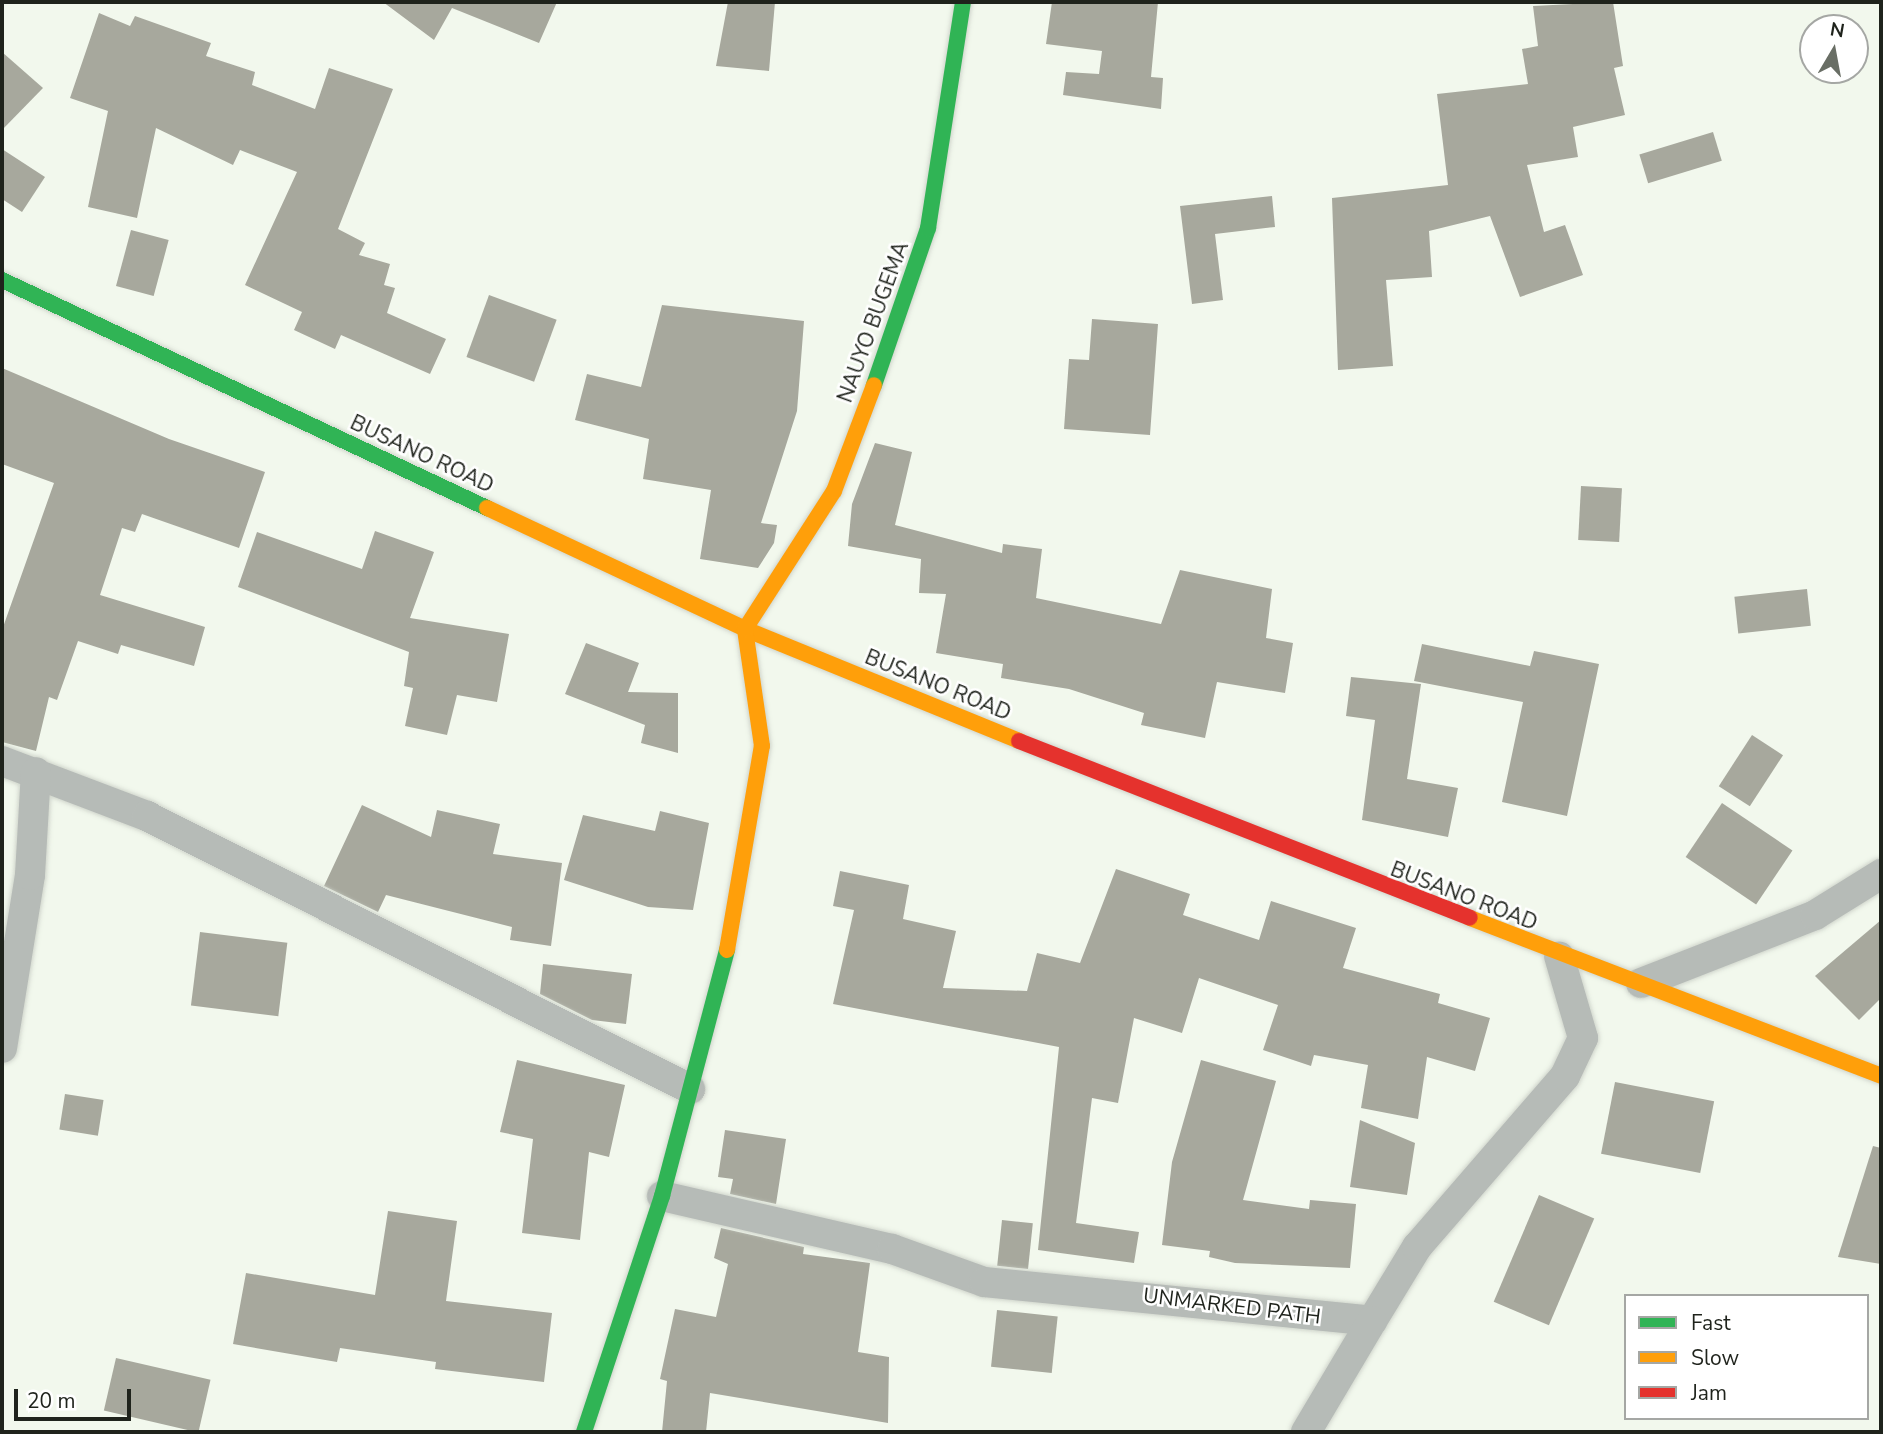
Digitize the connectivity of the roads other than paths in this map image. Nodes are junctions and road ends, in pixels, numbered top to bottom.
1 (963, 2) edge
2 (2, 281) edge
3 (745, 629) junction
4 (2, 761) edge
5 (36, 772) junction
6 (1881, 874) edge
7 (1559, 956) junction
8 (1641, 983) junction
9 (2, 1048) edge
10 (1881, 1076) edge
11 (690, 1089) junction
12 (662, 1196) junction
13 (1372, 1321) junction
14 (584, 1432) edge
15 (1306, 1432) edge

1 - 3 street, NAUYO BUGEMA
2 - 3 street, BUSANO ROAD
3 - 7 street, BUSANO ROAD
3 - 11 street
4 - 5 street
5 - 9 street
5 - 11 street
6 - 8 street
7 - 8 street, BUSANO ROAD
7 - 13 street
8 - 10 street, BUSANO ROAD
11 - 12 street
12 - 13 street, UNMARKED PATH
12 - 14 street
13 - 15 street

